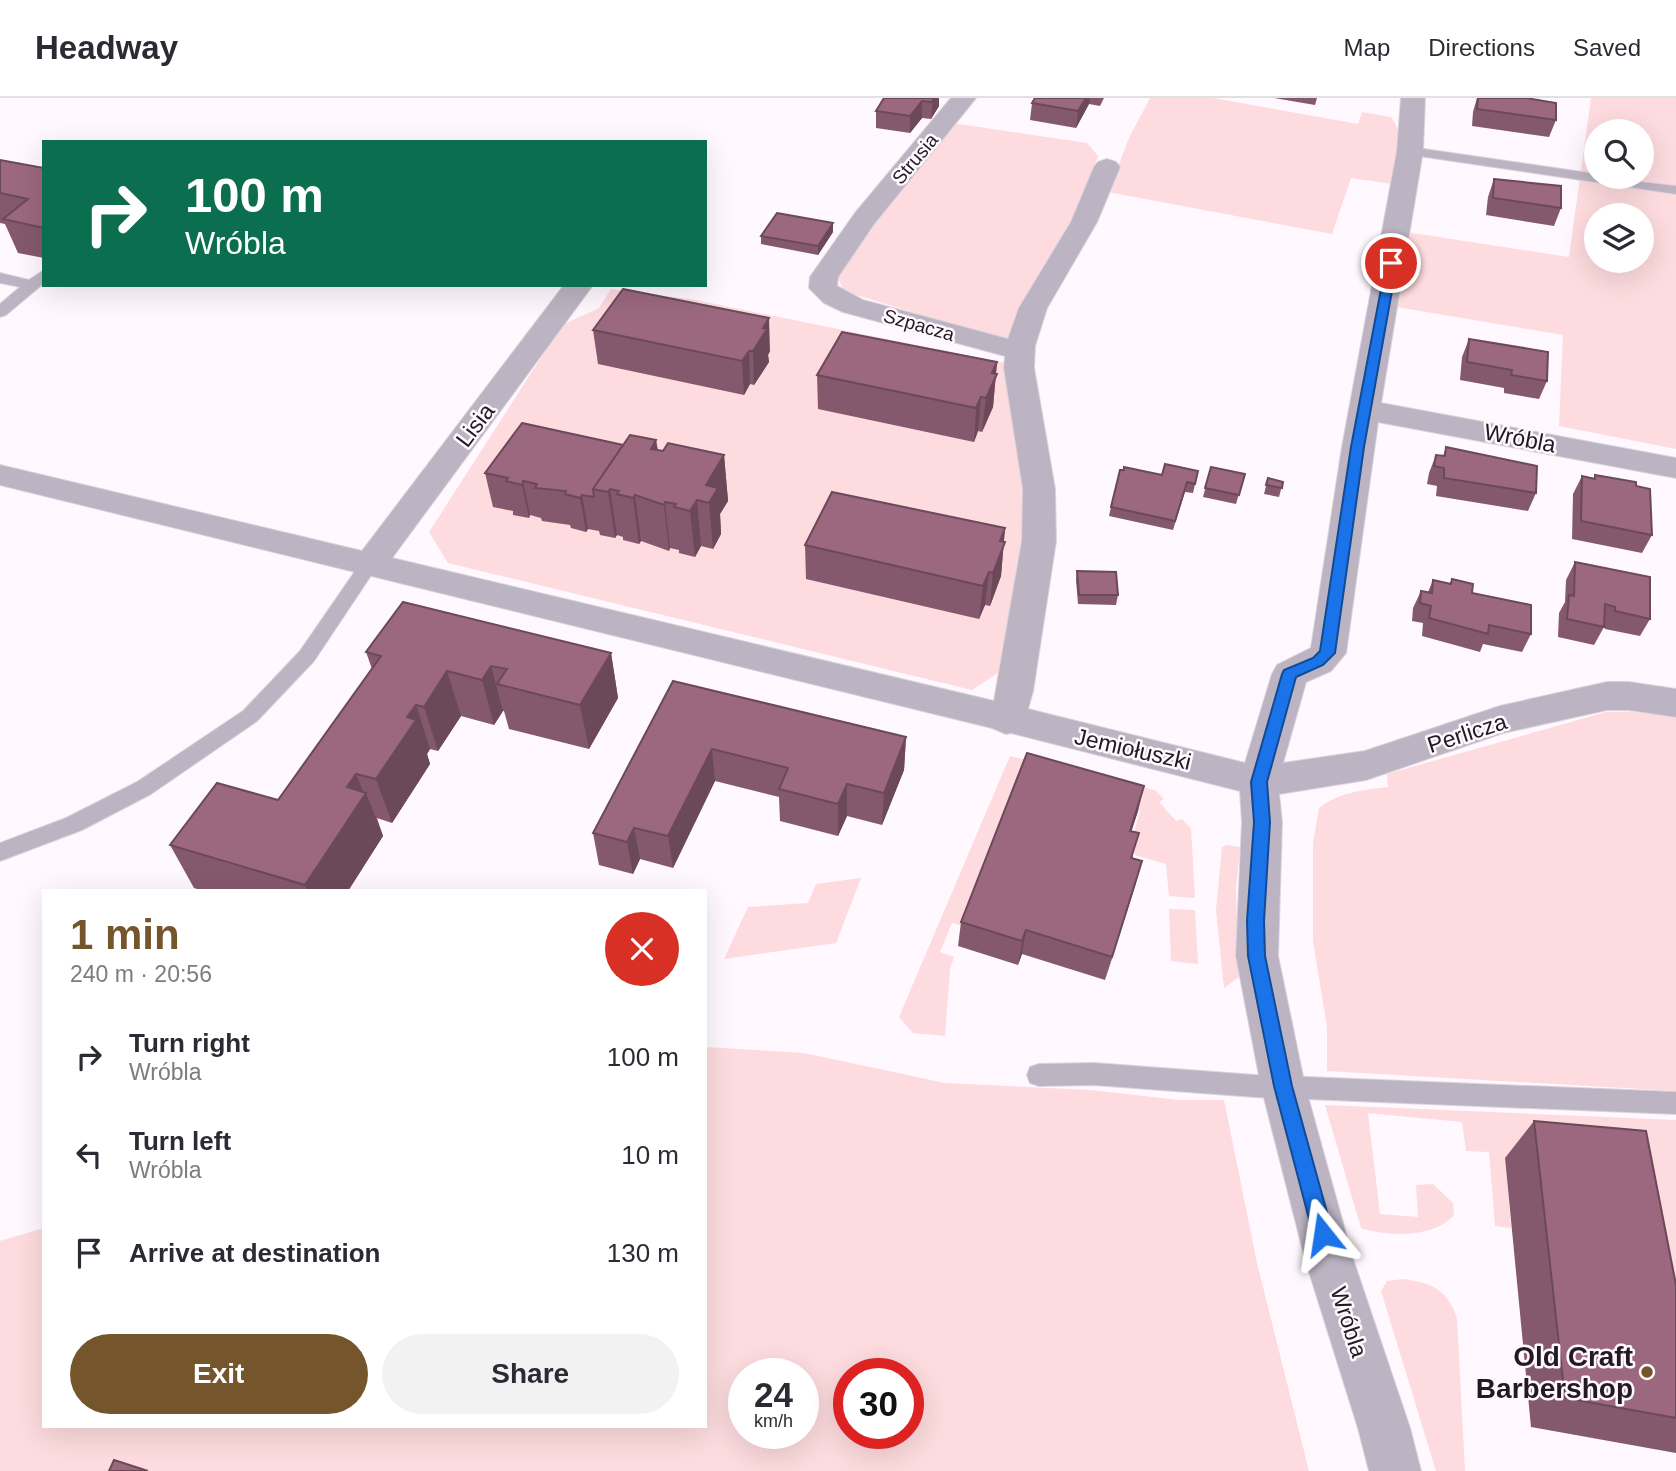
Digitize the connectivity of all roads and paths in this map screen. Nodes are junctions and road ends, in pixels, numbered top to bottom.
1 (964, 98) edge
2 (1413, 98) edge
3 (1410, 151) junction
4 (1107, 167) dead end
5 (1676, 190) edge
6 (0, 278) edge
7 (38, 280) edge
8 (578, 287) edge
9 (823, 288) joint
10 (0, 312) edge
11 (1019, 350) junction
12 (1365, 410) junction
13 (1676, 468) edge
14 (0, 475) edge
15 (369, 565) junction
16 (1676, 703) edge
17 (1006, 720) junction
18 (1259, 782) junction
19 (0, 852) edge
20 (1039, 1075) dead end
21 (1283, 1086) junction
22 (1676, 1103) edge
23 (1395, 1471) edge

1 - 9 street, Strusia
2 - 3 street, Wróbla
3 - 5 lane
3 - 12 street, Wróbla
4 - 11 street
6 - 7 lane
7 - 10 lane
8 - 15 street, Lisia
9 - 11 street, Szpacza
11 - 17 street
12 - 13 street, Wróbla
12 - 18 street, Wróbla
14 - 15 street, Jemiołuszki
15 - 17 street, Jemiołuszki
15 - 19 lane
16 - 18 street, Perlicza
17 - 18 street, Jemiołuszki
18 - 21 street, Wróbla
20 - 21 lane
21 - 22 lane
21 - 23 street, Wróbla

